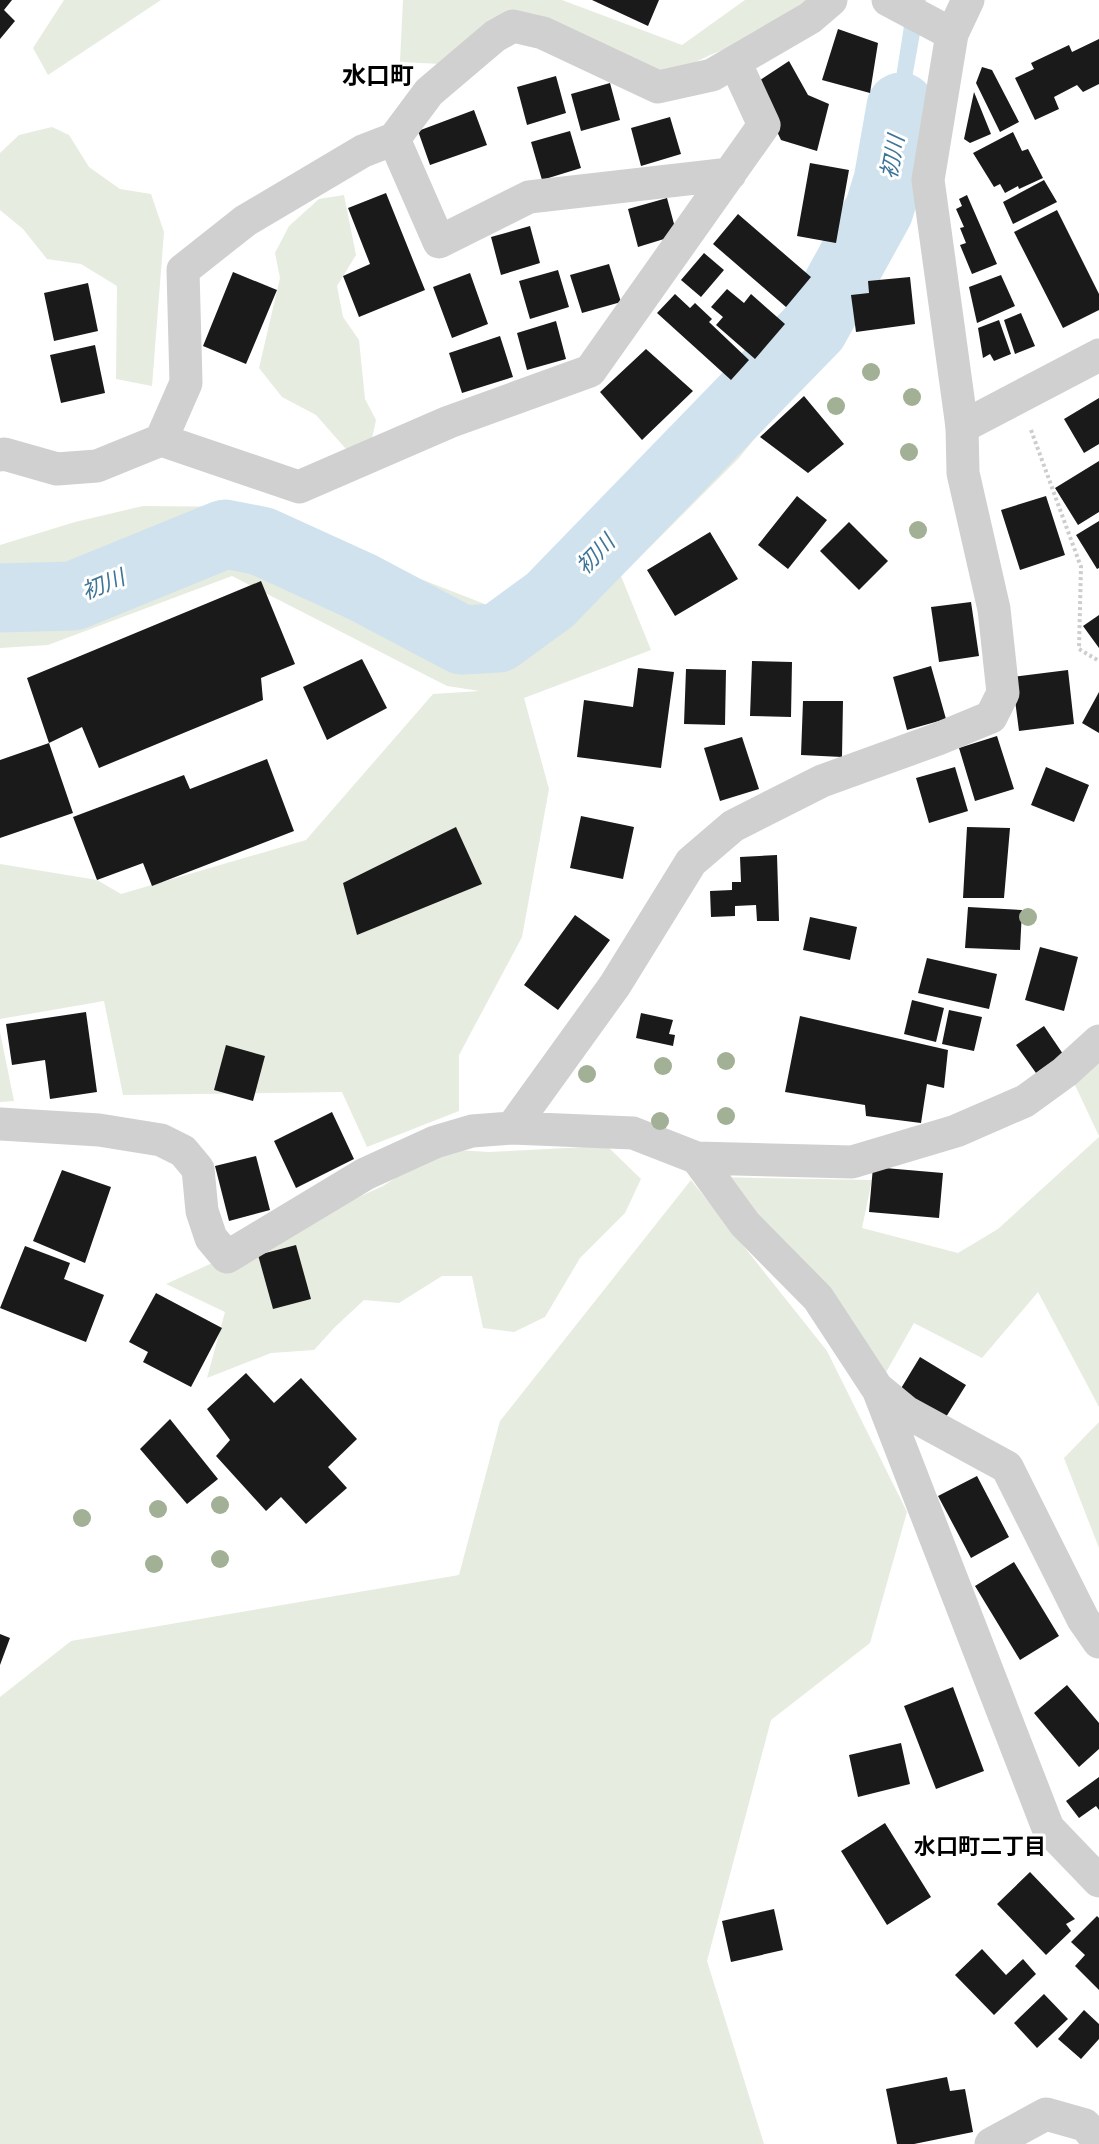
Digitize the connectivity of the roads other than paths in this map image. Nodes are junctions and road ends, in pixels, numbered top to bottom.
1 (831, 0) edge
2 (888, 0) edge
3 (968, 0) edge
4 (947, 31) junction
5 (735, 62) junction
6 (394, 139) junction
7 (730, 174) junction
8 (1099, 355) edge
9 (962, 426) junction
10 (161, 440) junction
11 (0, 455) edge
12 (1099, 1041) edge
13 (0, 1124) edge
14 (512, 1128) junction
15 (697, 1158) junction
16 (877, 1388) junction
17 (1099, 1642) edge
18 (1099, 1881) edge
19 (1099, 2142) edge
20 (991, 2144) edge

1 - 5 street
2 - 4 street
3 - 4 street
4 - 9 street
5 - 6 street
5 - 7 street
6 - 7 street
6 - 10 street
7 - 10 street
8 - 9 street
9 - 14 street
10 - 11 street
12 - 15 street
13 - 14 street
14 - 15 street
15 - 16 street
16 - 17 street
16 - 18 street
19 - 20 street

